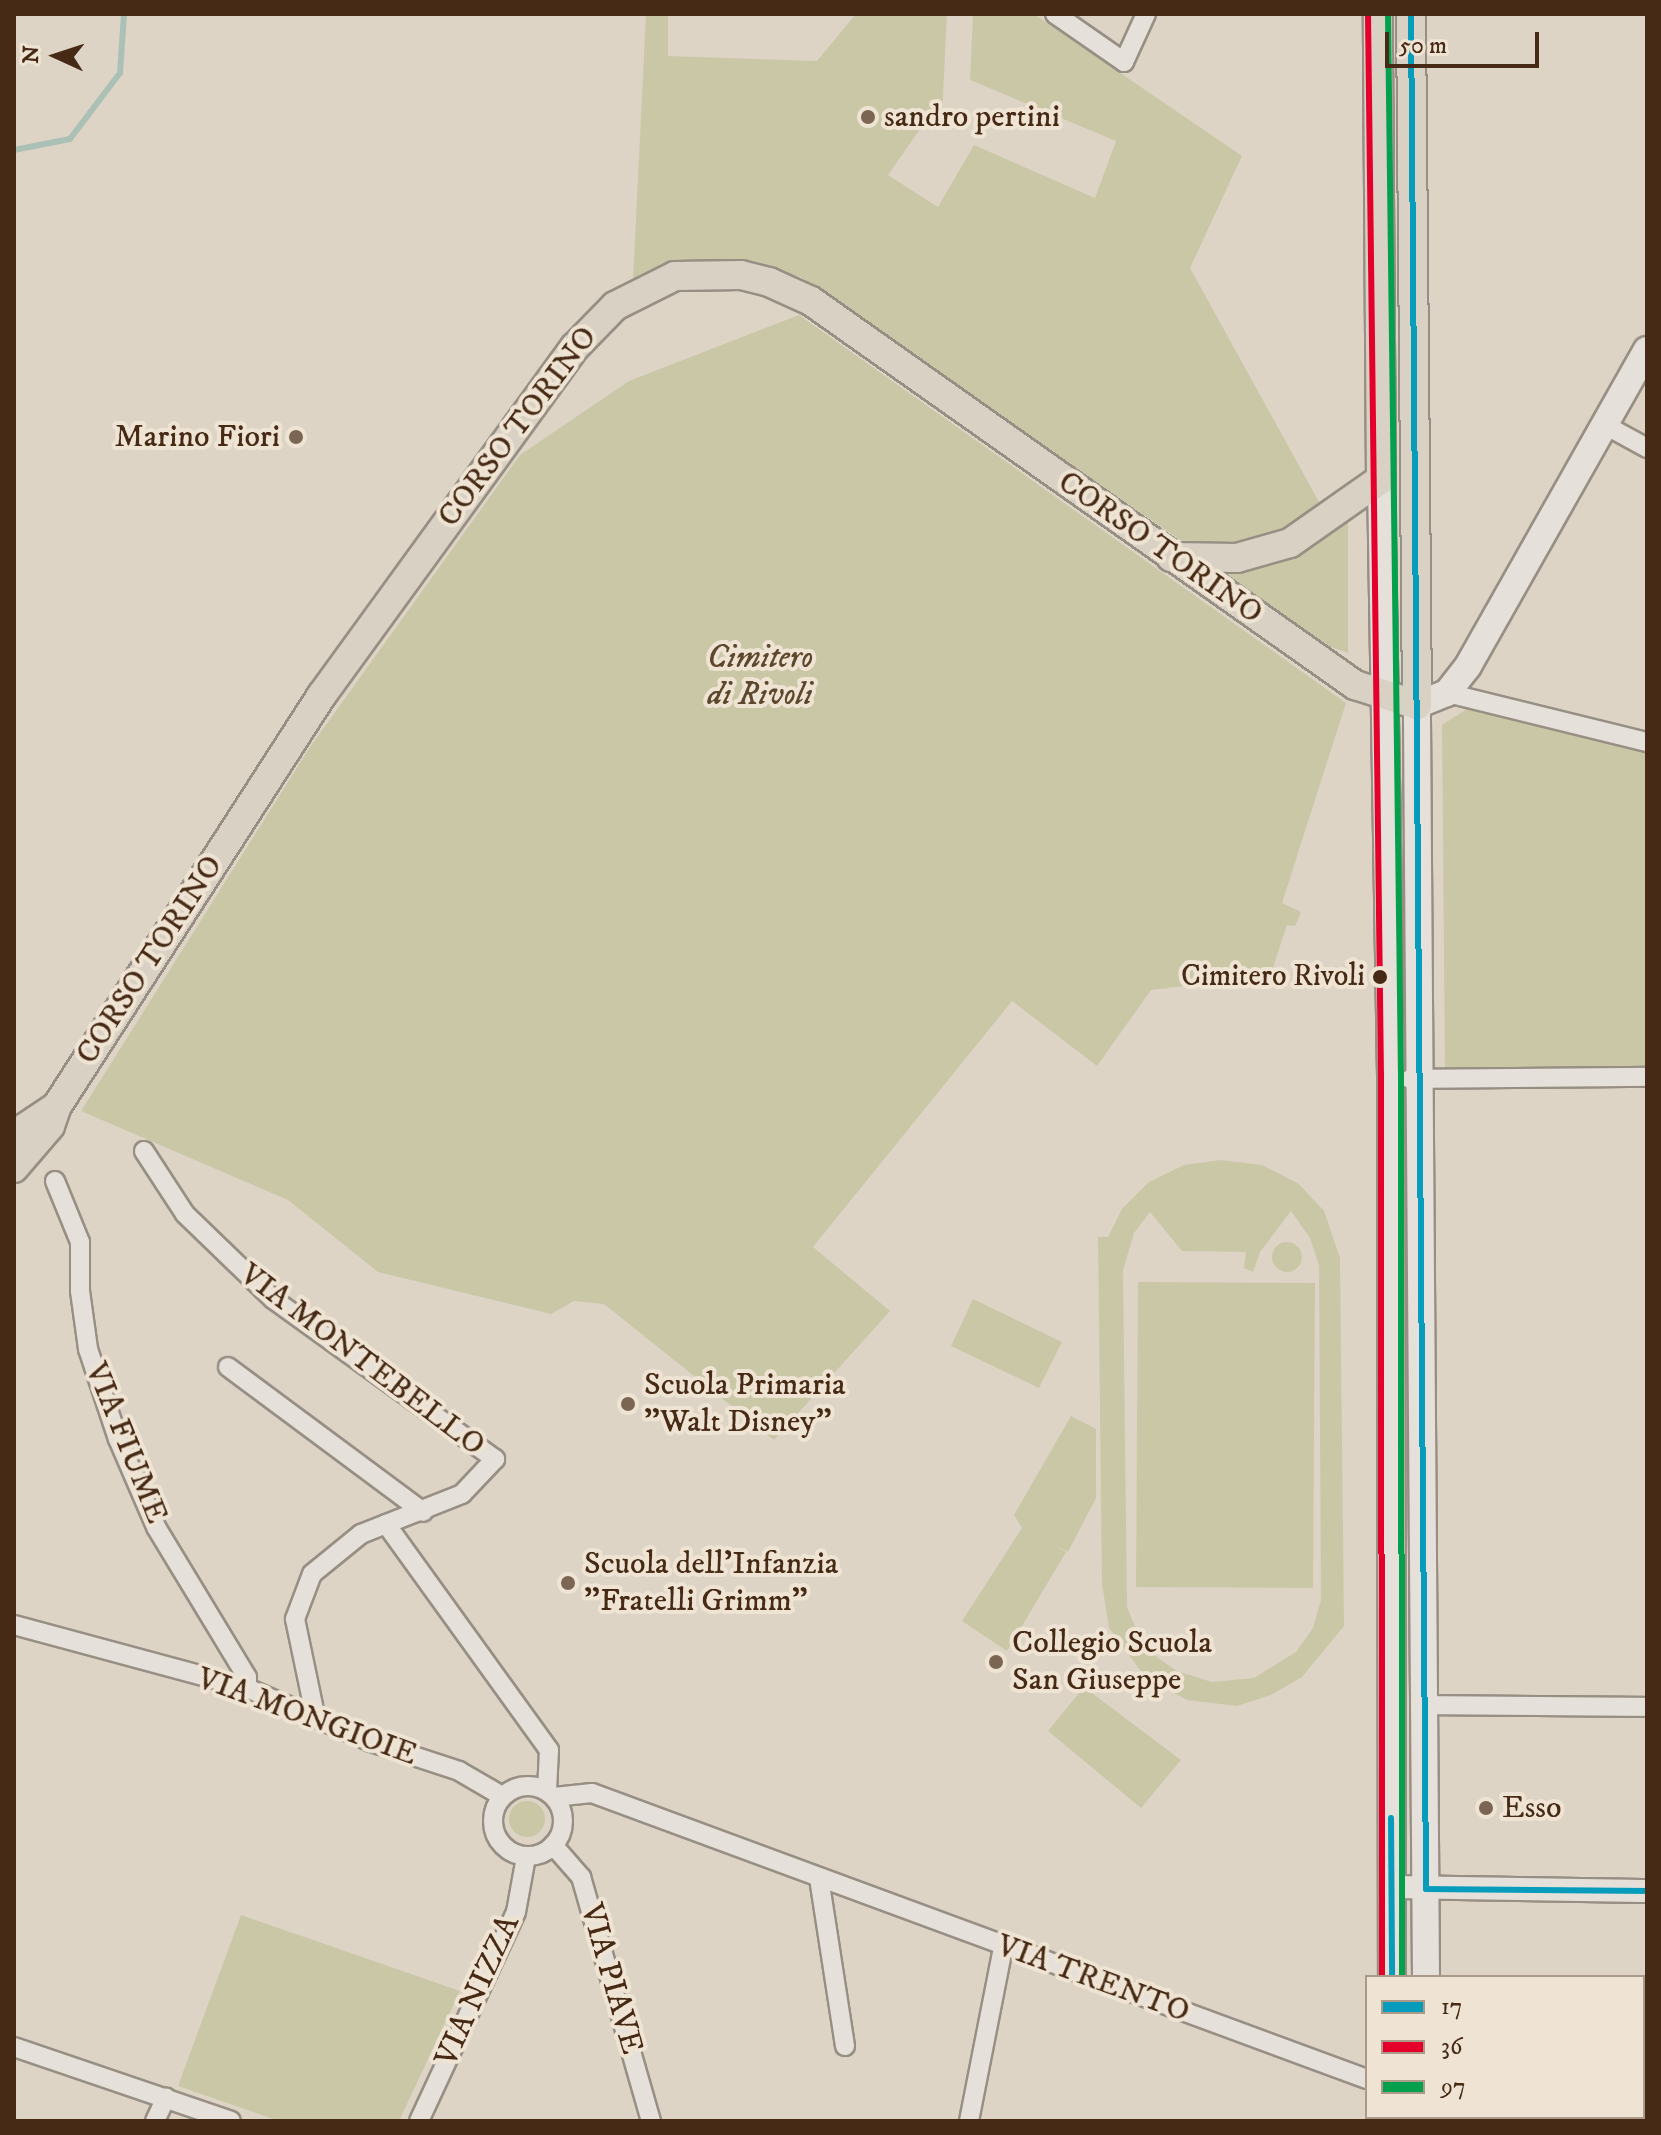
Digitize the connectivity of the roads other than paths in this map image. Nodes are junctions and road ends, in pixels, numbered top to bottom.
1 (1055, 14) edge
2 (1146, 14) edge
3 (1378, 14) edge
4 (1411, 14) edge
5 (1647, 350) edge
6 (1605, 425) junction
7 (1647, 448) edge
8 (1381, 479) junction
9 (1170, 556) junction
10 (1447, 693) junction
11 (1383, 698) junction
12 (1417, 705) junction
13 (1647, 742) edge
14 (1391, 1074) junction
15 (1647, 1077) edge
16 (1423, 1081) junction
17 (57, 1106) junction
18 (14, 1135) edge
19 (144, 1151) dead end
20 (14, 1168) edge
21 (55, 1181) dead end
22 (228, 1367) dead end
23 (423, 1512) junction
24 (386, 1524) junction
25 (14, 1625) edge
26 (247, 1688) junction
27 (1425, 1705) junction
28 (1647, 1707) edge
29 (315, 1715) junction
30 (550, 1794) junction
31 (502, 1796) junction
32 (553, 1845) junction
33 (526, 1857) junction
34 (819, 1878) junction
35 (1391, 1887) junction
36 (1426, 1889) junction
37 (1647, 1891) edge
38 (1003, 1947) junction
39 (1392, 1975) edge
40 (1426, 1975) edge
41 (845, 2046) dead end
42 (14, 2047) edge
43 (1365, 2078) edge
44 (166, 2097) junction
45 (155, 2121) edge
46 (231, 2121) edge
47 (419, 2121) edge
48 (651, 2121) edge
49 (969, 2121) edge

1 - 2 street
3 - 8 main road
4 - 12 main road
5 - 6 main road
6 - 7 street
6 - 10 main road
8 - 9 main road
8 - 11 main road
9 - 11 main road, CORSO TORINO
9 - 17 main road, CORSO TORINO
10 - 12 main road
10 - 13 street
11 - 12 main road, CORSO TORINO
11 - 14 main road
12 - 16 main road
14 - 16 street
14 - 35 main road
15 - 16 street
16 - 27 main road
17 - 18 main road, CORSO TORINO
17 - 20 main road, CORSO TORINO
19 - 23 street, VIA MONTEBELLO
21 - 26 street, VIA FIUME
22 - 23 street
23 - 24 street, VIA MONTEBELLO
24 - 29 street, VIA MONTEBELLO
24 - 30 street
25 - 26 street, VIA MONGIOIE
26 - 29 street, VIA MONGIOIE
27 - 28 street
27 - 36 main road
29 - 31 street, VIA MONGIOIE
30 - 31 street
30 - 32 street
30 - 34 street, VIA TRENTO
31 - 33 street
32 - 33 street
32 - 48 street, VIA PIAVE
33 - 47 street, VIA NIZZA
34 - 38 street, VIA TRENTO
34 - 41 street
35 - 36 street
35 - 39 main road
36 - 37 street
36 - 40 main road
38 - 43 street, VIA TRENTO
38 - 49 street
42 - 44 street
44 - 45 street
44 - 46 street

